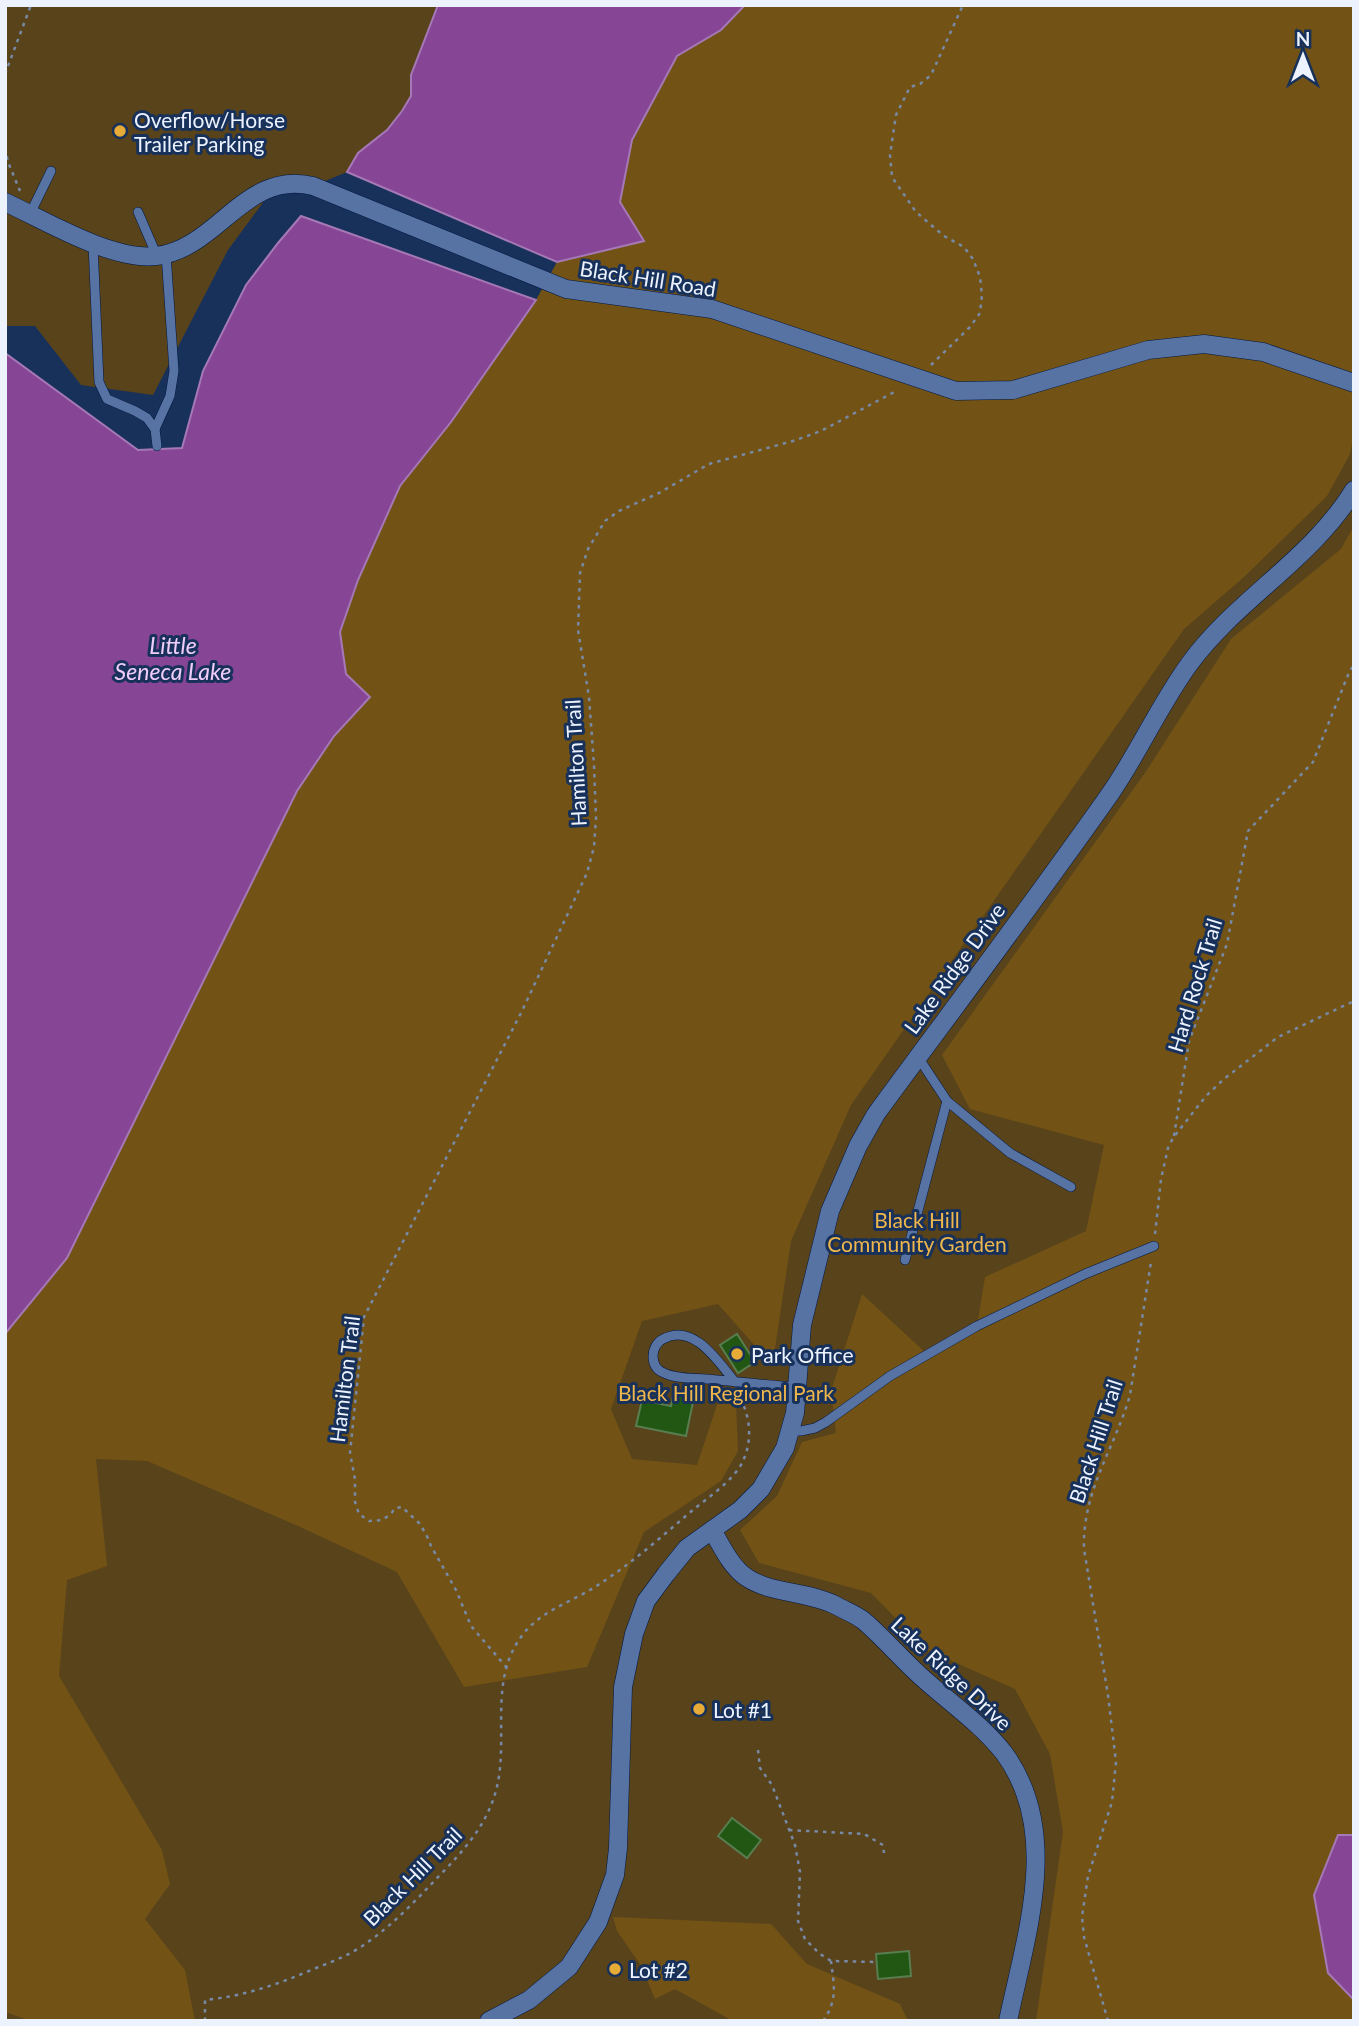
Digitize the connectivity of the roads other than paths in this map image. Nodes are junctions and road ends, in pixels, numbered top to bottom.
1 (51, 171) dead end
2 (5, 202) edge
3 (27, 212) junction
4 (138, 212) dead end
5 (93, 243) junction
6 (162, 255) junction
7 (1354, 383) edge
8 (155, 429) junction
9 (156, 446) dead end
10 (1354, 490) edge
11 (918, 1057) junction
12 (947, 1101) junction
13 (1071, 1187) dead end
14 (1154, 1246) road end
15 (905, 1260) dead end
16 (735, 1382) junction
17 (797, 1387) junction
18 (790, 1431) junction
19 (712, 1530) junction
20 (489, 2021) edge
21 (1008, 2021) edge

1 - 3 lane
2 - 3 street
3 - 5 street
4 - 6 lane
5 - 6 street
5 - 8 lane
6 - 7 street, Black Hill Road
6 - 8 lane
8 - 9 lane
10 - 11 street, Lake Ridge Drive
11 - 12 lane
11 - 17 street, Lake Ridge Drive
12 - 13 lane
12 - 15 lane
14 - 18 lane
16 - 16 lane
16 - 17 lane
17 - 18 street, Lake Ridge Drive
18 - 19 street, Lake Ridge Drive
19 - 20 street, Lake Ridge Drive
19 - 21 street, Lake Ridge Drive

